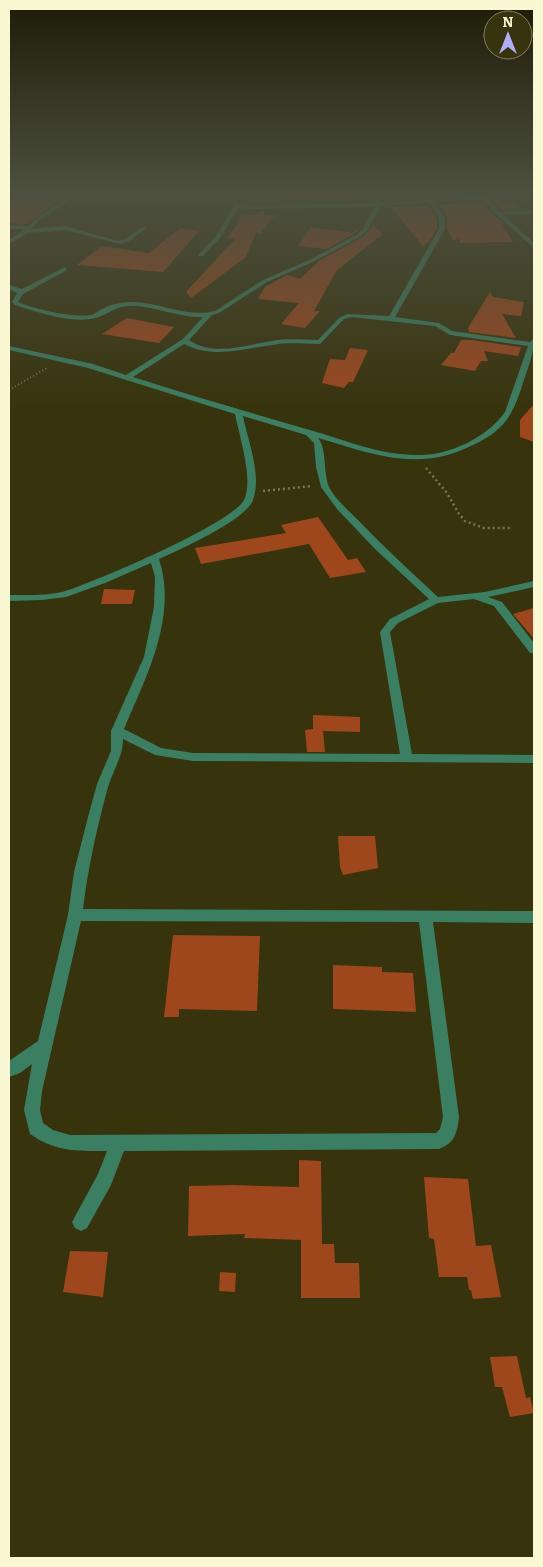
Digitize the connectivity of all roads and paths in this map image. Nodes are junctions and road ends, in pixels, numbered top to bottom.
1 (299, 266) edge
2 (421, 266) edge
3 (65, 269) dead end
4 (9, 287) edge
5 (20, 294) junction
6 (209, 315) junction
7 (391, 318) junction
8 (185, 340) junction
9 (534, 342) edge
10 (9, 348) edge
11 (60, 360) junction
12 (531, 361) edge
13 (127, 378) junction
14 (9, 390) edge
15 (238, 411) junction
16 (308, 432) junction
17 (422, 458) junction
18 (324, 483) junction
19 (250, 492) junction
20 (512, 528) dead end
21 (154, 558) junction
22 (534, 584) edge
23 (475, 596) junction
24 (9, 598) edge
25 (436, 600) junction
26 (534, 650) edge
27 (118, 731) junction
28 (407, 759) junction
29 (534, 760) edge
30 (75, 915) junction
31 (425, 916) junction
32 (534, 917) edge
33 (44, 1046) junction
34 (9, 1069) edge
35 (118, 1143) junction
36 (81, 1222) dead end

1 - 6 street
2 - 7 street
3 - 5 street
4 - 5 street
5 - 6 street
6 - 8 street
7 - 8 street
7 - 9 street
8 - 13 street
9 - 12 street
10 - 11 street
11 - 13 street
11 - 14 path
12 - 17 street
13 - 15 street
15 - 16 street
15 - 19 street
16 - 17 street
16 - 18 street
17 - 20 path
18 - 19 path
18 - 25 street
19 - 21 street
21 - 24 street
21 - 27 street
22 - 23 street
23 - 25 street
23 - 26 street
25 - 28 street
27 - 28 street
27 - 30 street
28 - 29 street
30 - 31 street
30 - 33 street
31 - 32 street
31 - 35 street
33 - 34 street
33 - 35 street
35 - 36 street

